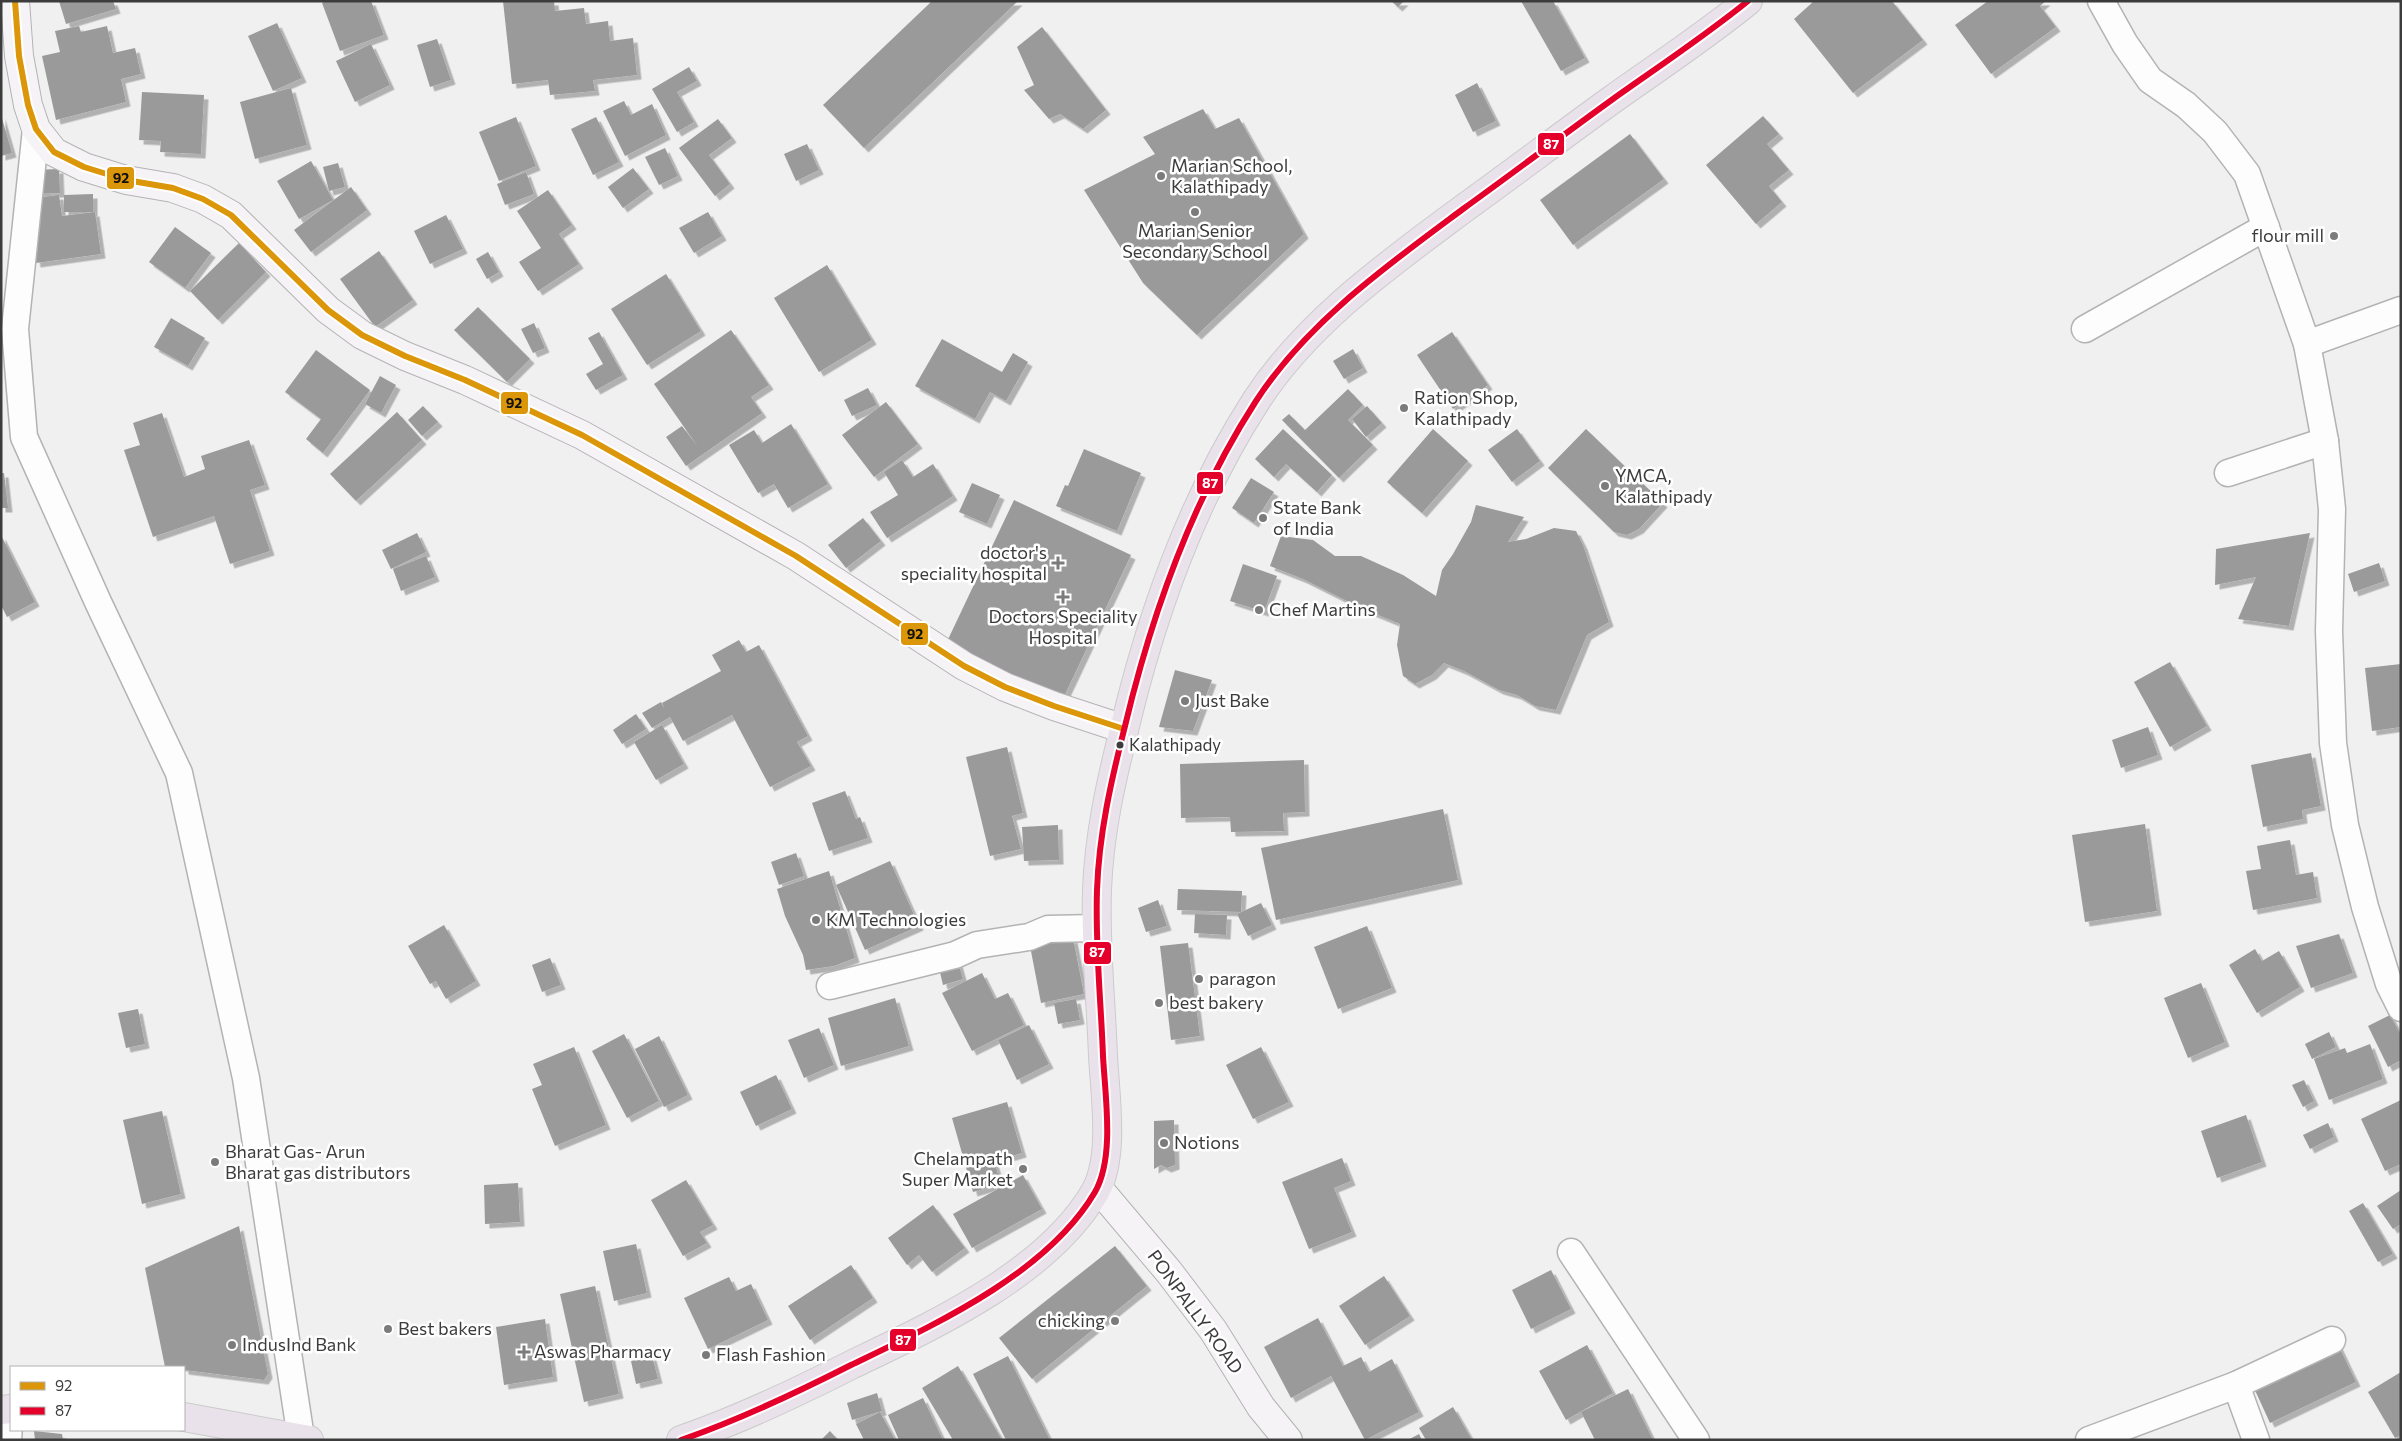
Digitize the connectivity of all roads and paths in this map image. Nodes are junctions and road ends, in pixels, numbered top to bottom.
1 (15, 1) edge
2 (1748, 1) edge
3 (2101, 1) edge
4 (36, 129) junction
5 (2266, 227) junction
6 (2401, 310) edge
7 (2084, 329) dead end
8 (2307, 344) junction
9 (2325, 442) junction
10 (2228, 473) dead end
11 (1124, 729) junction
12 (1096, 928) junction
13 (830, 986) dead end
14 (2401, 1008) edge
15 (1098, 1188) junction
16 (1571, 1252) dead end
17 (2332, 1340) dead end
18 (2236, 1384) junction
19 (8, 1410) edge
20 (185, 1416) edge
21 (305, 1439) edge
22 (8, 1440) edge
23 (681, 1440) edge
24 (1288, 1440) edge
25 (1696, 1440) edge
26 (2089, 1440) edge
27 (2256, 1440) edge

1 - 4 main road
2 - 11 highway
3 - 5 street
4 - 11 main road
4 - 21 street
5 - 7 street
5 - 8 street
6 - 8 street
8 - 9 street
9 - 10 street
9 - 14 street
11 - 12 highway
12 - 13 street
12 - 15 highway
15 - 23 highway
15 - 24 main road, PONPALLY ROAD
16 - 25 street
17 - 18 street
18 - 26 street
18 - 27 street
19 - 22 street
20 - 21 highway

